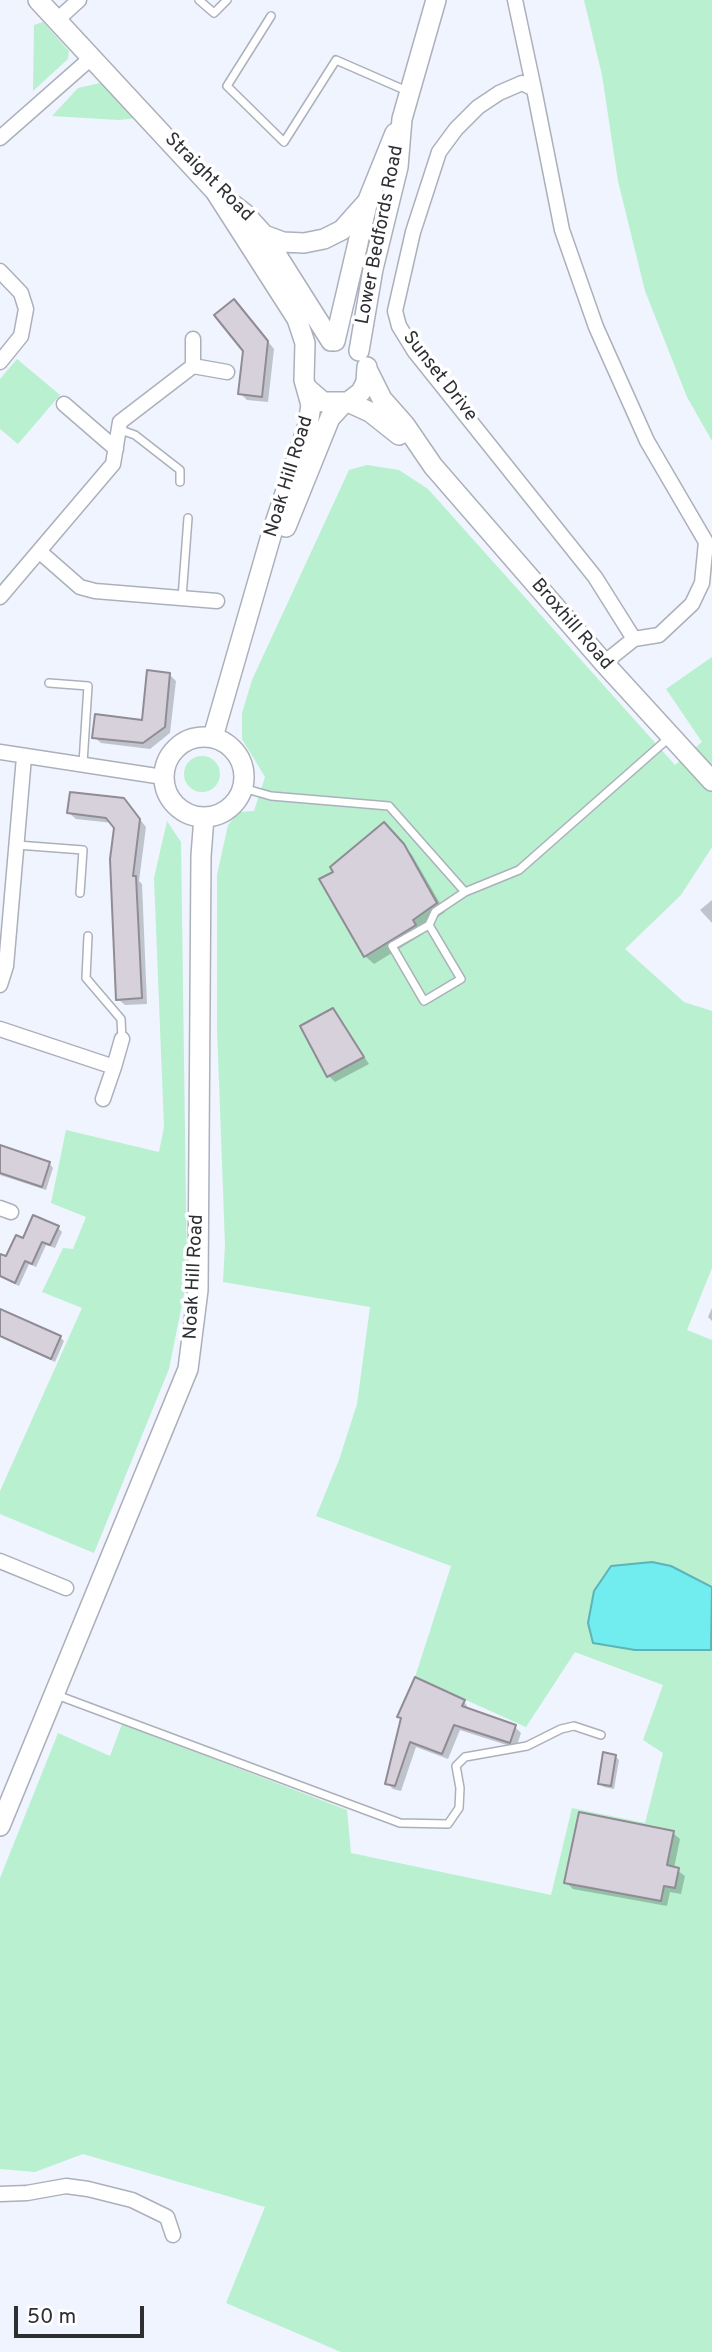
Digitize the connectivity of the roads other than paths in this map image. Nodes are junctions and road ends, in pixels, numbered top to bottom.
1 (37, 0) edge
2 (79, 0) edge
3 (199, 0) edge
4 (227, 0) edge
5 (436, 0) edge
6 (515, 0) edge
7 (271, 16) dead end
8 (57, 20) junction
9 (90, 58) junction
10 (534, 89) junction
11 (408, 92) junction
12 (401, 119) junction
13 (0, 138) edge
14 (215, 191) junction
15 (368, 200) junction
16 (264, 235) junction
17 (0, 271) edge
18 (194, 339) dead end
19 (333, 341) junction
20 (359, 351) junction
21 (306, 360) junction
22 (0, 362) edge
23 (193, 366) junction
24 (368, 371) junction
25 (227, 372) dead end
26 (308, 389) junction
27 (345, 403) junction
28 (64, 404) dead end
29 (117, 429) junction
30 (116, 449) junction
31 (433, 466) junction
32 (180, 482) dead end
33 (188, 518) dead end
34 (40, 552) junction
35 (265, 565) junction
36 (0, 597) edge
37 (182, 598) junction
38 (217, 601) dead end
39 (634, 639) junction
40 (604, 663) junction
41 (50, 682) dead end
42 (213, 737) junction
43 (670, 737) junction
44 (0, 752) edge
45 (24, 757) junction
46 (83, 762) junction
47 (163, 777) junction
48 (712, 781) edge
49 (243, 788) junction
50 (204, 817) junction
51 (16, 845) junction
52 (465, 892) junction
53 (80, 893) dead end
54 (429, 925) junction
55 (88, 936) dead end
56 (0, 985) edge
57 (0, 1029) edge
58 (122, 1039) joint
59 (114, 1067) junction
60 (103, 1098) dead end
61 (0, 1561) edge
62 (66, 1588) dead end
63 (54, 1694) junction
64 (601, 1735) dead end
65 (0, 1826) edge
66 (0, 2193) edge
67 (173, 2235) dead end

1 - 8 street, Straight Road
2 - 8 street
3 - 4 lane
5 - 11 street, Lower Bedfords Road
6 - 10 street
7 - 11 lane
8 - 9 street, Straight Road
9 - 13 street
9 - 14 street, Straight Road
10 - 39 street
10 - 39 street, Sunset Drive
11 - 12 street, Lower Bedfords Road
12 - 15 street, Lower Bedfords Road
12 - 20 street, Lower Bedfords Road
14 - 16 street, Straight Road
14 - 21 street, Noak Hill Road
15 - 16 street
15 - 19 street, Lower Bedfords Road
16 - 19 street, Straight Road
17 - 22 street
18 - 23 street
19 - 20 street
19 - 21 street
20 - 24 street
21 - 26 street, Noak Hill Road
23 - 25 street
23 - 29 street
24 - 27 street, Noak Hill Road
24 - 31 street, Broxhill Road
26 - 27 street, Noak Hill Road
26 - 35 street, Noak Hill Road
27 - 31 street, Broxhill Road
27 - 35 street, Noak Hill Road
28 - 30 street
29 - 30 street
29 - 32 lane
30 - 34 street
31 - 40 street, Broxhill Road
33 - 37 lane
34 - 36 street
34 - 37 street
35 - 42 street, Noak Hill Road
37 - 38 street
39 - 40 street
40 - 43 street, Broxhill Road
41 - 46 lane
42 - 47 street
42 - 49 street
43 - 48 street, Broxhill Road
43 - 52 lane
44 - 45 street
45 - 46 street
45 - 51 street
46 - 47 street
47 - 50 street
49 - 50 street
49 - 52 lane
50 - 63 street, Noak Hill Road
51 - 53 lane
51 - 56 street
52 - 54 lane
54 - 54 lane
55 - 58 lane
57 - 59 street
58 - 59 street
59 - 60 street
61 - 62 street
63 - 64 lane
63 - 65 street, Noak Hill Road
66 - 67 street

